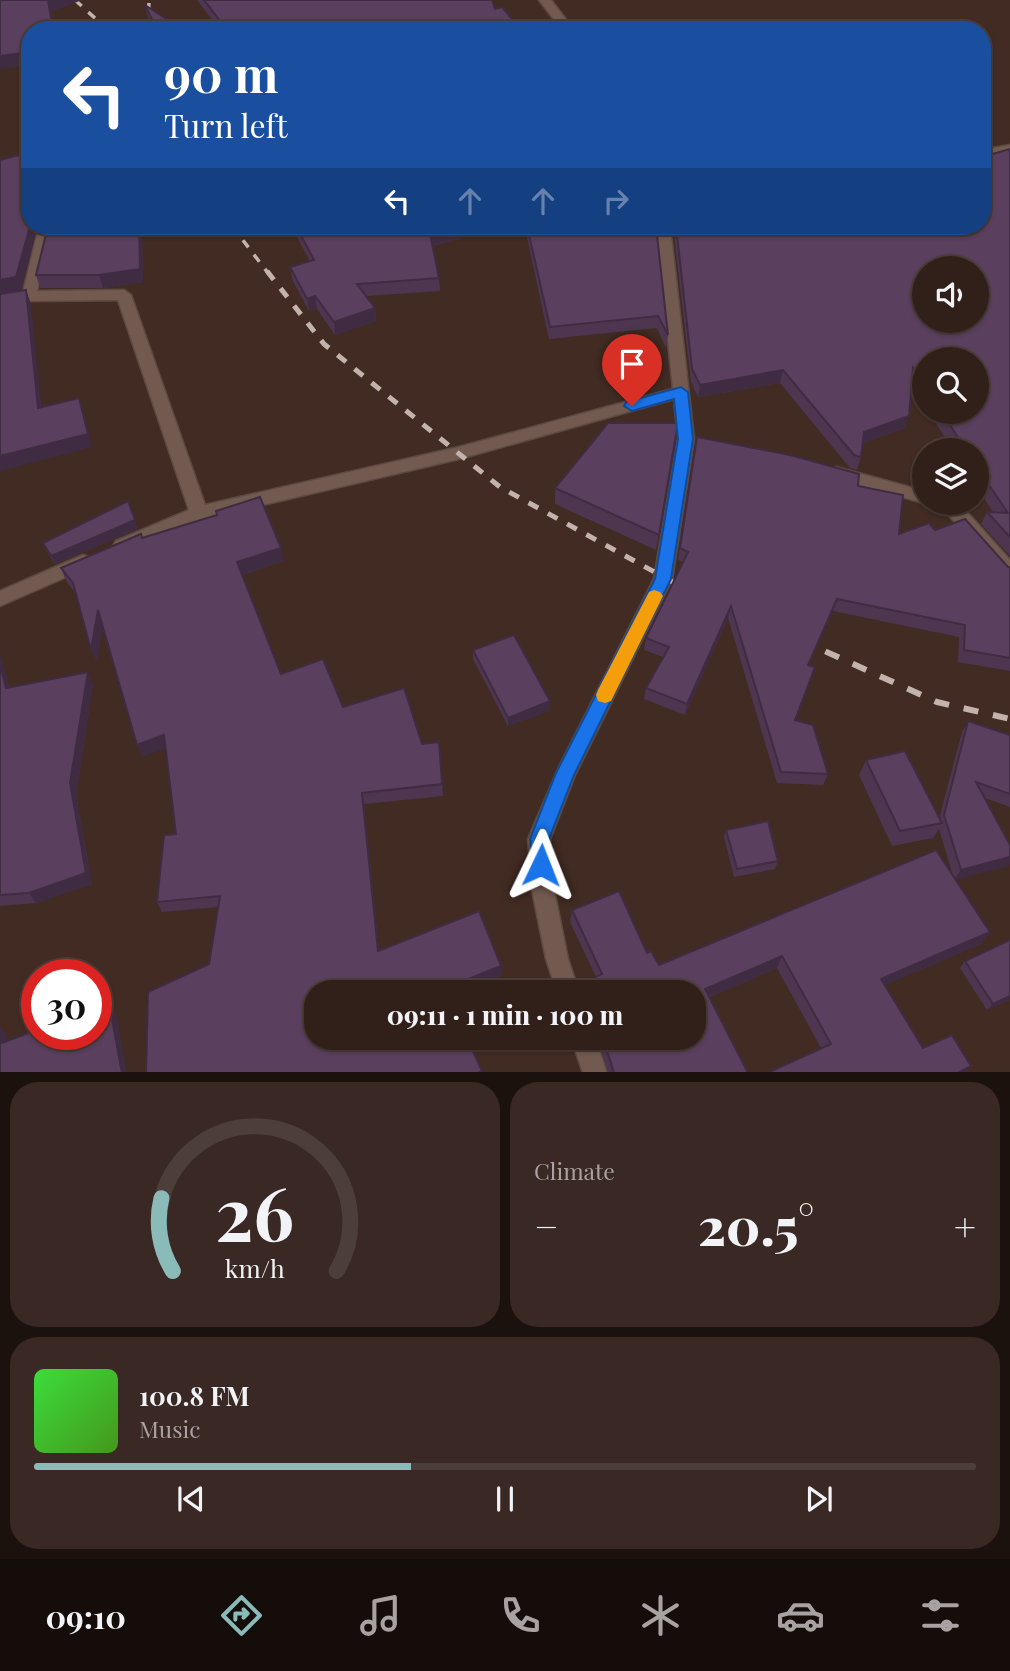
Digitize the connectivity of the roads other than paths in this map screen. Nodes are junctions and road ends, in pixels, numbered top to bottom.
1 (563, 0) edge
2 (547, 3) edge
3 (561, 21) edge
4 (1010, 149) edge
5 (991, 153) edge
6 (44, 235) edge
7 (664, 235) edge
8 (29, 296) junction
9 (0, 300) edge
10 (681, 392) junction
11 (825, 470) edge
12 (912, 495) edge
13 (199, 513) junction
14 (959, 515) edge
15 (1010, 572) edge
16 (0, 599) edge
17 (564, 980) edge
18 (587, 1050) edge
19 (595, 1072) edge

1 - 2 street
2 - 3 street
4 - 5 street
6 - 8 street
7 - 10 street
8 - 9 street
8 - 13 street
10 - 13 street
10 - 17 street
11 - 12 street
13 - 16 street
14 - 15 street
18 - 19 street

